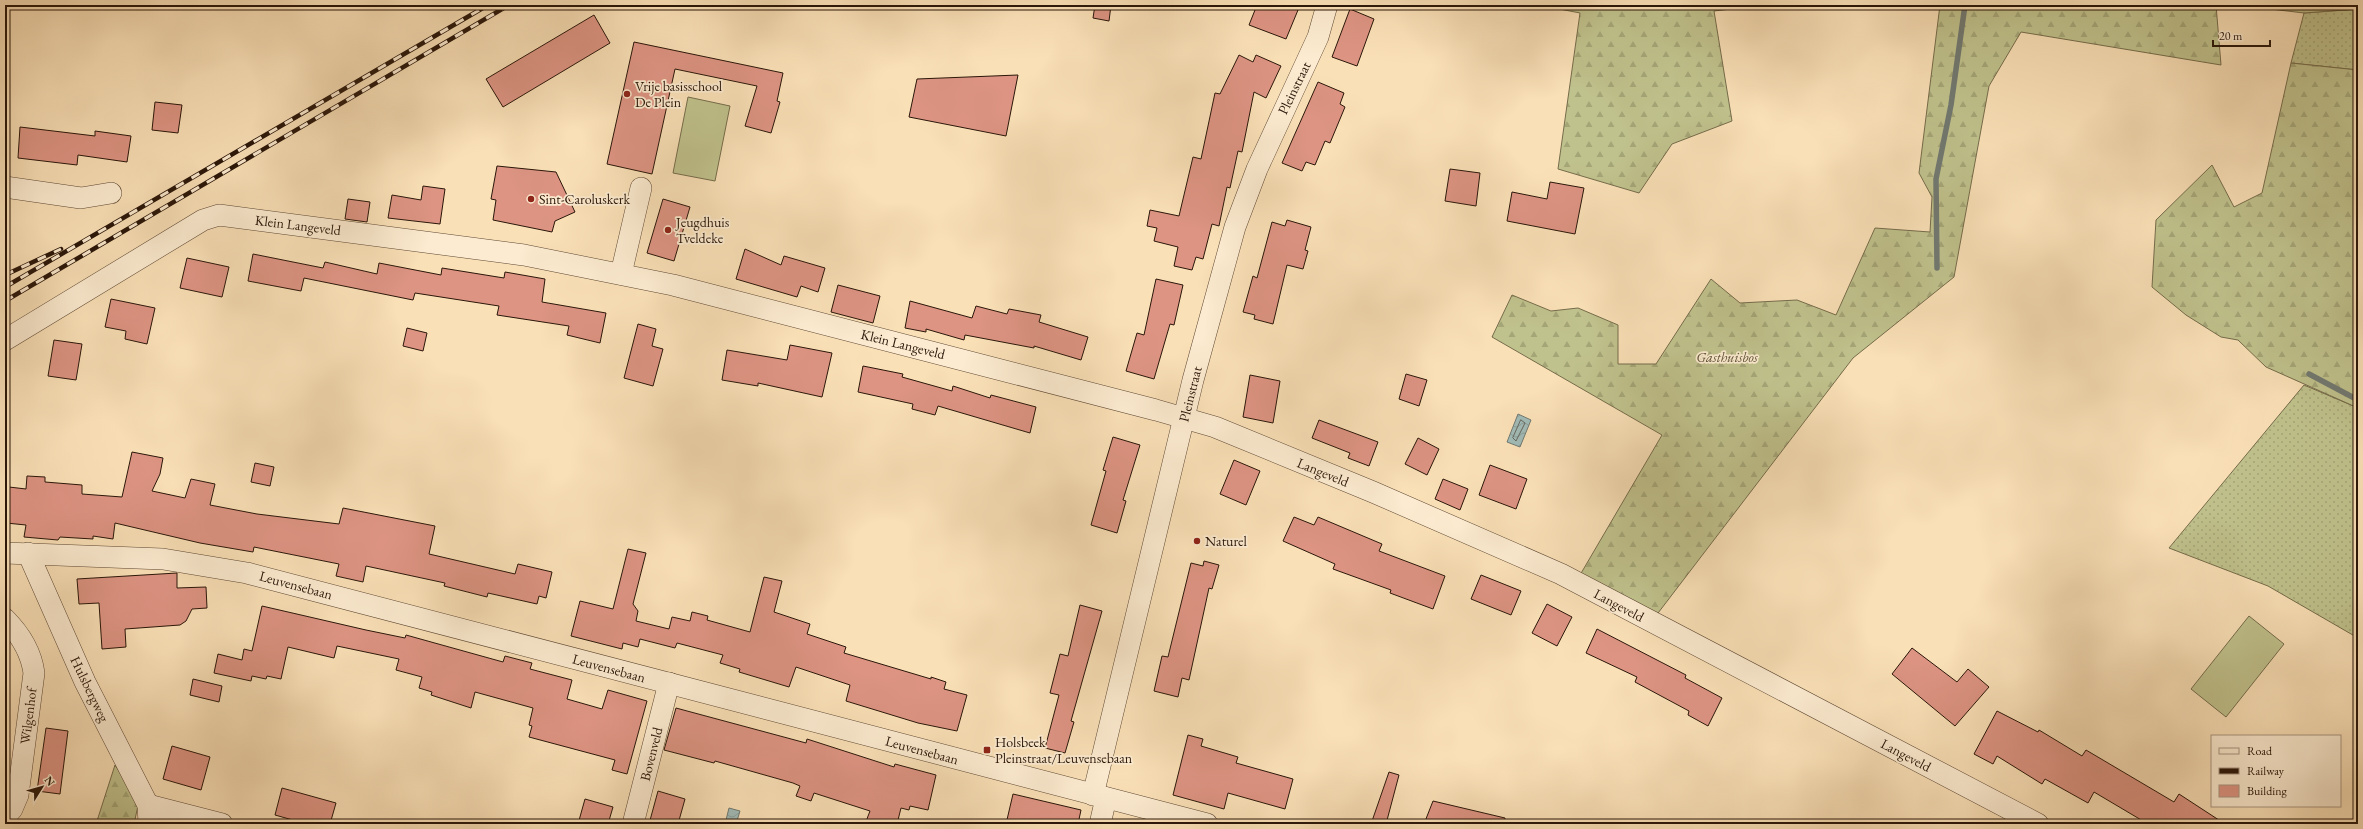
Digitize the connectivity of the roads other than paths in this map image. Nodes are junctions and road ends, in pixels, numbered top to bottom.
1 (1327, 5) edge
2 (5, 187) edge
3 (641, 188) dead end
4 (111, 193) dead end
5 (621, 274) junction
6 (5, 340) edge
7 (1184, 418) junction
8 (5, 553) edge
9 (28, 553) junction
10 (5, 619) edge
11 (669, 683) junction
12 (1099, 797) junction
13 (149, 815) edge
14 (5, 817) edge
15 (222, 824) edge
16 (632, 824) edge
17 (1100, 824) edge
18 (1207, 824) edge
19 (2038, 824) edge

1 - 7 street, Pleinstraat
2 - 4 street
3 - 5 street
5 - 6 street, Klein Langeveld
5 - 7 street, Klein Langeveld
7 - 12 street, Pleinstraat
7 - 19 street, Langeveld
8 - 9 street, Leuvensebaan
9 - 11 street, Leuvensebaan
9 - 13 street, Hulsbergweg
10 - 14 street, Wilgenhof
11 - 12 street, Leuvensebaan
11 - 16 street, Bovenveld
12 - 17 street, Pleinstraat
12 - 18 street, Leuvensebaan
13 - 15 street

